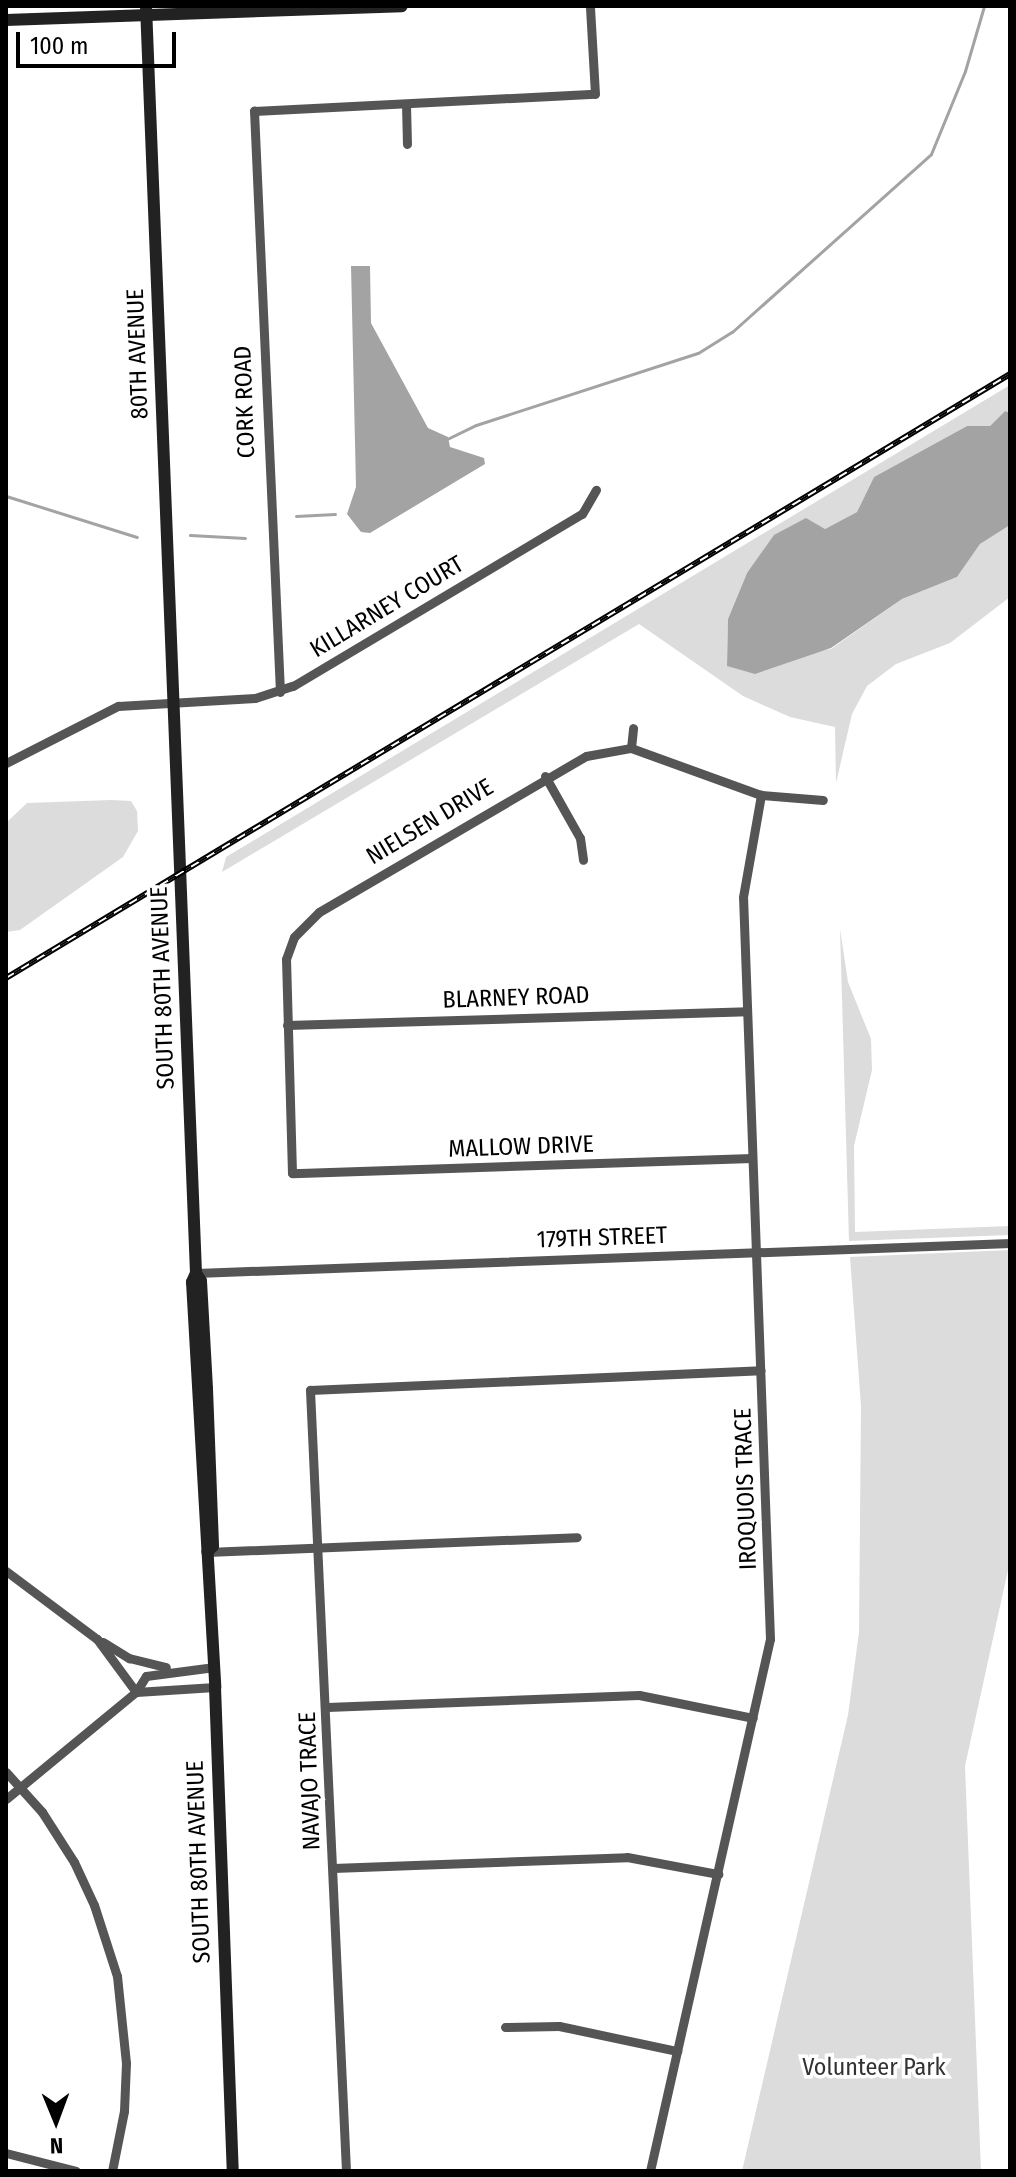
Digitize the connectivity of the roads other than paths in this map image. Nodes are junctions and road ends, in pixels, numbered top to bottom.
1 (402, 6) edge
2 (590, 6) edge
3 (146, 10) edge
4 (6, 20) edge
5 (406, 104) junction
6 (407, 144) dead end
7 (596, 490) dead end
8 (280, 692) junction
9 (174, 701) junction
10 (633, 728) dead end
11 (631, 748) junction
12 (6, 763) edge
13 (545, 776) junction
14 (761, 795) junction
15 (823, 800) dead end
16 (583, 860) dead end
17 (747, 1011) junction
18 (287, 1025) junction
19 (752, 1158) junction
20 (292, 1173) joint
21 (1010, 1243) edge
22 (756, 1252) junction
23 (196, 1273) junction
24 (761, 1370) junction
25 (577, 1537) dead end
26 (320, 1545) junction
27 (207, 1552) junction
28 (6, 1571) edge
29 (97, 1639) junction
30 (214, 1667) junction
31 (174, 1669) junction
32 (215, 1687) junction
33 (136, 1692) junction
34 (327, 1707) junction
35 (753, 1718) junction
36 (6, 1772) edge
37 (21, 1786) junction
38 (6, 1799) edge
39 (333, 1868) junction
40 (718, 1874) junction
41 (505, 2027) dead end
42 (677, 2051) junction
43 (6, 2153) edge
44 (76, 2171) edge
45 (112, 2171) edge
46 (233, 2171) edge
47 (346, 2171) edge
48 (650, 2171) edge

1 - 3 street
2 - 5 street
3 - 4 street
3 - 9 street, 80TH AVENUE
5 - 6 street
5 - 8 street, CORK ROAD
7 - 8 street, KILLARNEY COURT
8 - 9 street, KILLARNEY COURT
9 - 12 street, KILLARNEY COURT
9 - 23 street, SOUTH 80TH AVENUE
10 - 11 street
11 - 13 street, NIELSEN DRIVE
11 - 14 street, NIELSEN DRIVE
13 - 16 street
13 - 18 street, NIELSEN DRIVE
14 - 15 street, NIELSEN DRIVE
14 - 17 street, IROQUOIS TRACE
17 - 18 street, BLARNEY ROAD
17 - 19 street, IROQUOIS TRACE
18 - 20 street, NIELSEN DRIVE
19 - 20 street, MALLOW DRIVE
19 - 22 street, IROQUOIS TRACE
21 - 22 street, 179TH STREET
22 - 23 street, 179TH STREET
22 - 24 street, IROQUOIS TRACE
23 - 27 street, SOUTH 80TH AVENUE
24 - 26 street, NAVAJO TRACE
24 - 35 street, IROQUOIS TRACE
25 - 26 street
26 - 27 street
26 - 34 street, NAVAJO TRACE
27 - 30 street, SOUTH 80TH AVENUE
28 - 29 street
29 - 31 street
29 - 33 street
30 - 31 street
30 - 32 street, SOUTH 80TH AVENUE
31 - 33 street
32 - 33 street
32 - 46 street, SOUTH 80TH AVENUE
33 - 37 street
34 - 35 street
34 - 39 street, NAVAJO TRACE
35 - 40 street, IROQUOIS TRACE
36 - 37 street
37 - 38 street
37 - 45 street
39 - 40 street
39 - 47 street, NAVAJO TRACE
40 - 42 street, IROQUOIS TRACE
41 - 42 street
42 - 48 street, IROQUOIS TRACE
43 - 44 street

